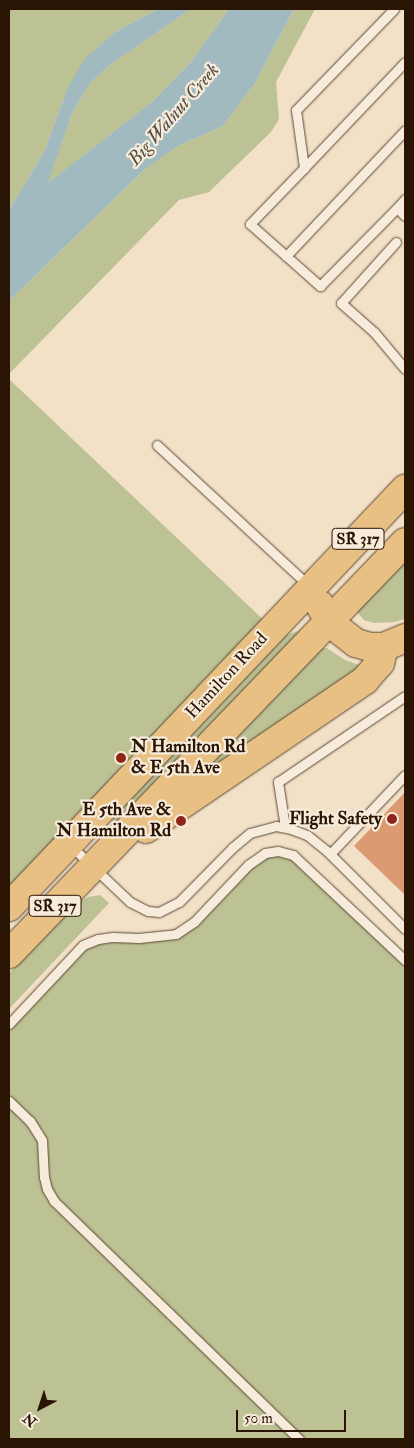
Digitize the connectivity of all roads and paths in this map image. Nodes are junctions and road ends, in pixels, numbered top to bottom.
1 (394, 9) edge
2 (405, 62) edge
3 (405, 130) edge
4 (304, 168) junction
5 (405, 199) edge
6 (397, 208) junction
7 (405, 216) edge
8 (396, 242) dead end
9 (286, 256) junction
10 (405, 369) edge
11 (157, 444) dead end
12 (405, 489) edge
13 (405, 542) edge
14 (311, 588) junction
15 (329, 622) junction
16 (394, 642) edge
17 (405, 696) edge
18 (405, 775) edge
19 (285, 827) junction
20 (69, 844) junction
21 (330, 854) junction
22 (97, 863) junction
23 (9, 907) edge
24 (405, 929) edge
25 (9, 954) edge
26 (405, 960) edge
27 (9, 1024) edge
28 (9, 1101) edge
29 (299, 1439) edge

1 - 4 lane
2 - 4 lane
3 - 9 lane
4 - 9 lane
5 - 6 lane
6 - 7 lane
6 - 9 lane
8 - 10 lane
11 - 14 lane
12 - 14 main road, Hamilton Road / SR 317
13 - 15 main road, Hamilton Road / SR 317
14 - 15 main road
14 - 20 main road, Hamilton Road / SR 317
15 - 16 main road
15 - 22 main road, Hamilton Road / SR 317
16 - 22 main road
17 - 19 lane
18 - 21 lane
19 - 21 lane
19 - 22 lane
20 - 22 lane
20 - 23 main road, Hamilton Road / SR 317
21 - 24 lane
22 - 25 main road, Hamilton Road / SR 317
26 - 27 lane
28 - 29 lane

